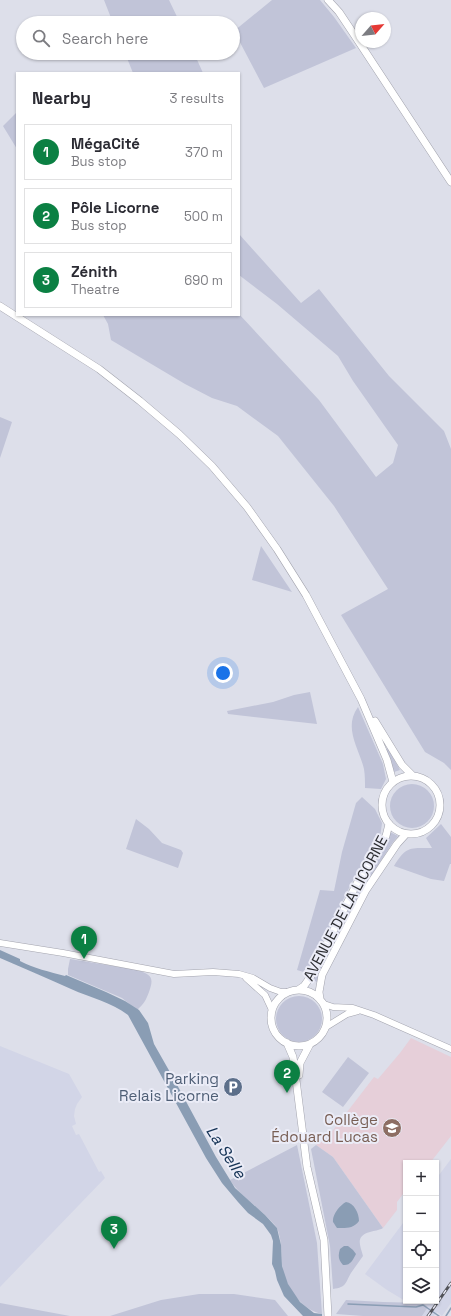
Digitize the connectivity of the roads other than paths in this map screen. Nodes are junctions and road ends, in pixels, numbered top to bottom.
1 (328, 0) edge
2 (451, 182) edge
3 (0, 306) edge
4 (361, 699) junction
5 (413, 776) junction
6 (393, 782) junction
7 (389, 824) junction
8 (406, 834) junction
9 (0, 943) edge
10 (243, 976) junction
11 (298, 990) junction
12 (287, 992) junction
13 (322, 1001) junction
14 (272, 1010) junction
15 (361, 1011) junction
16 (326, 1027) junction
17 (287, 1043) junction
18 (310, 1044) junction
19 (451, 1049) edge
20 (299, 1099) junction
21 (328, 1314) edge

1 - 2 main road
3 - 4 main road
4 - 5 main road
4 - 6 main road
5 - 6 main road
5 - 8 main road
6 - 7 main road
7 - 8 main road
7 - 11 main road, AVENUE DE LA LICORNE
8 - 13 main road, AVENUE DE LA LICORNE
9 - 10 street
10 - 12 street
10 - 14 street
11 - 12 main road
11 - 13 main road
12 - 14 main road
13 - 15 street
13 - 16 main road
14 - 17 main road
15 - 16 street
15 - 19 street
16 - 18 main road
17 - 18 main road
17 - 20 main road
18 - 20 main road
20 - 21 main road

